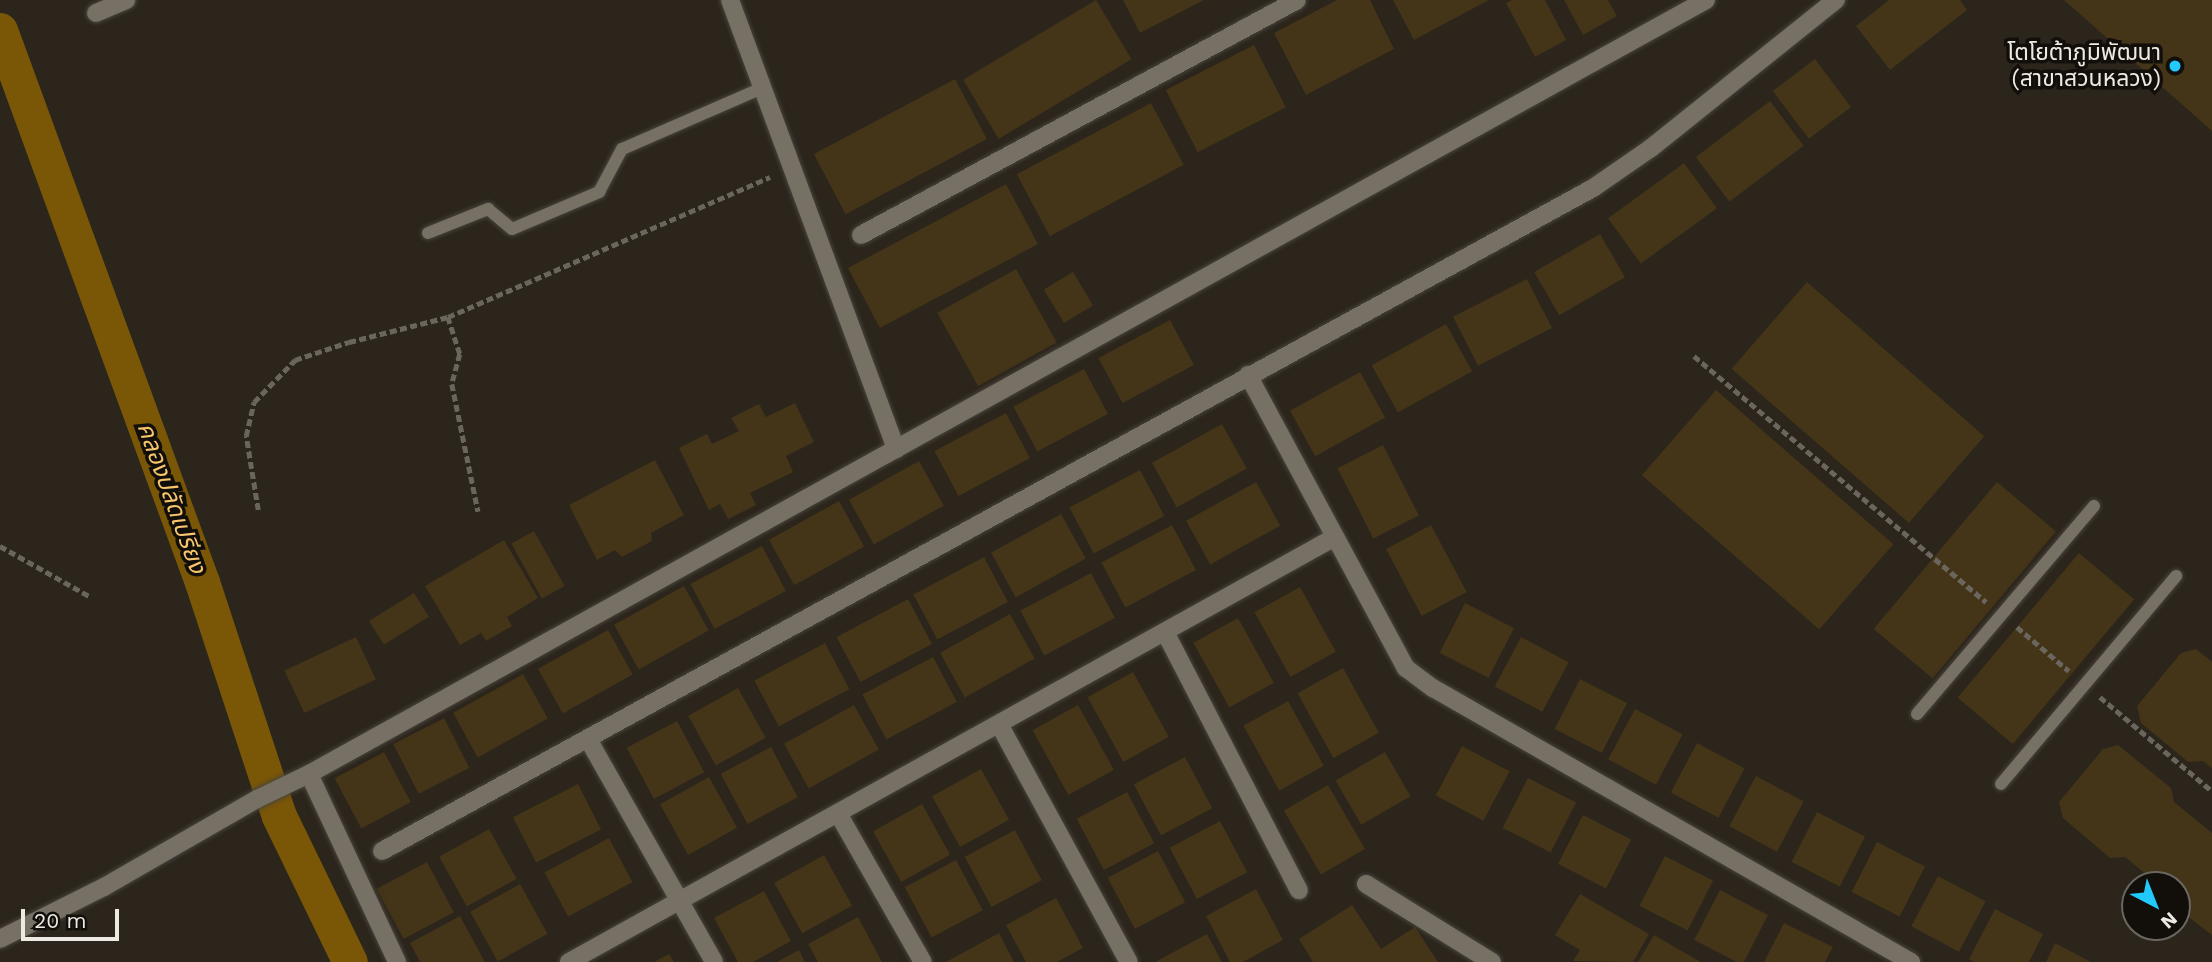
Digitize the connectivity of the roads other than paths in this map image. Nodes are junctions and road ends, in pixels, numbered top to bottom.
1 (126, 0) edge
2 (730, 0) edge
3 (1297, 0) edge
4 (1706, 0) edge
5 (1836, 0) edge
6 (96, 13) dead end
7 (762, 88) junction
8 (428, 233) dead end
9 (861, 235) dead end
10 (1248, 375) junction
11 (896, 449) junction
12 (2094, 506) dead end
13 (1335, 537) junction
14 (2176, 576) dead end
15 (1165, 632) junction
16 (1917, 714) dead end
17 (999, 724) junction
18 (588, 739) junction
19 (309, 774) junction
20 (2001, 784) dead end
21 (839, 815) junction
22 (383, 851) dead end
23 (1366, 884) dead end
24 (1299, 890) dead end
25 (679, 899) junction
26 (0, 939) edge
27 (397, 962) edge
28 (569, 962) edge
29 (714, 962) edge
30 (923, 962) edge
31 (1129, 962) edge
32 (1492, 962) edge
33 (1911, 962) edge

1 - 6 street
2 - 7 street
3 - 9 street
4 - 11 street
5 - 10 street
7 - 8 lane
7 - 11 street
10 - 13 street
10 - 18 street
11 - 19 street
12 - 16 lane
13 - 15 street
13 - 33 street
14 - 20 lane
15 - 17 street
15 - 24 street
17 - 21 street
17 - 31 street
18 - 22 street
18 - 25 street
19 - 26 street
19 - 27 street
21 - 25 street
21 - 30 street
23 - 32 street
25 - 28 street
25 - 29 street

